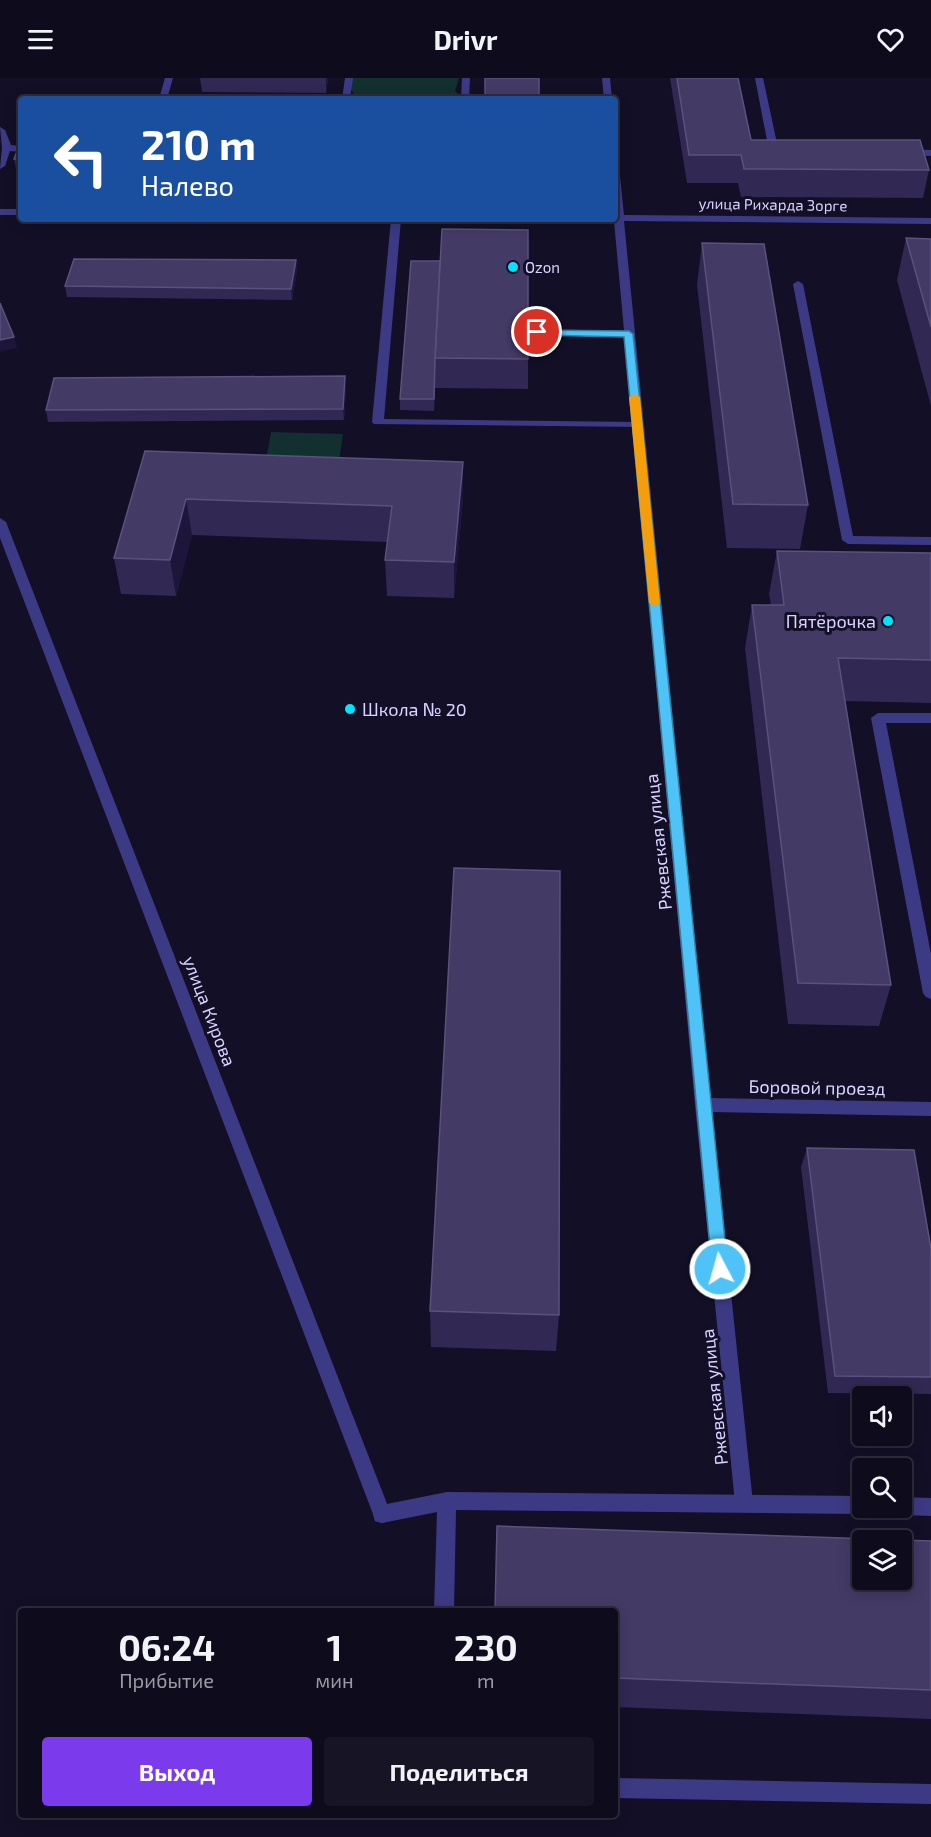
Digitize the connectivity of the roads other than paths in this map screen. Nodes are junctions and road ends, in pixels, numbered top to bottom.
1 (169, 78) edge
2 (349, 78) edge
3 (466, 78) edge
4 (606, 78) edge
5 (759, 78) edge
6 (164, 96) edge
7 (346, 96) edge
8 (465, 96) edge
9 (608, 96) edge
10 (0, 130) edge
11 (7, 148) junction
12 (18, 148) edge
13 (796, 151) edge
14 (897, 152) edge
15 (931, 153) edge
16 (0, 166) edge
17 (0, 212) edge
18 (18, 212) edge
19 (618, 218) edge
20 (931, 221) edge
21 (396, 222) edge
22 (617, 222) edge
23 (798, 284) dead end
24 (537, 332) dead end
25 (629, 334) junction
26 (637, 425) junction
27 (0, 522) edge
28 (931, 540) edge
29 (931, 718) edge
30 (931, 993) edge
31 (703, 1105) junction
32 (931, 1109) edge
33 (447, 1501) junction
34 (744, 1503) junction
35 (852, 1505) edge
36 (912, 1506) edge
37 (931, 1507) edge
38 (444, 1608) edge
39 (618, 1788) edge
40 (931, 1794) edge

1 - 6 street
2 - 7 street
3 - 8 street
4 - 9 street
5 - 13 street
10 - 11 street
11 - 12 street
11 - 16 street
14 - 15 street
17 - 18 street
19 - 20 street, улица Рихарда Зорге
21 - 26 street
22 - 25 street, Ржевская улица
23 - 28 street
24 - 25 street
25 - 26 street, Ржевская улица
26 - 31 street, Ржевская улица
27 - 33 street, улица Кирова
29 - 30 street
31 - 32 street, Боровой проезд
31 - 34 street, Ржевская улица
33 - 34 street
33 - 38 street
34 - 35 street
36 - 37 street
39 - 40 street

